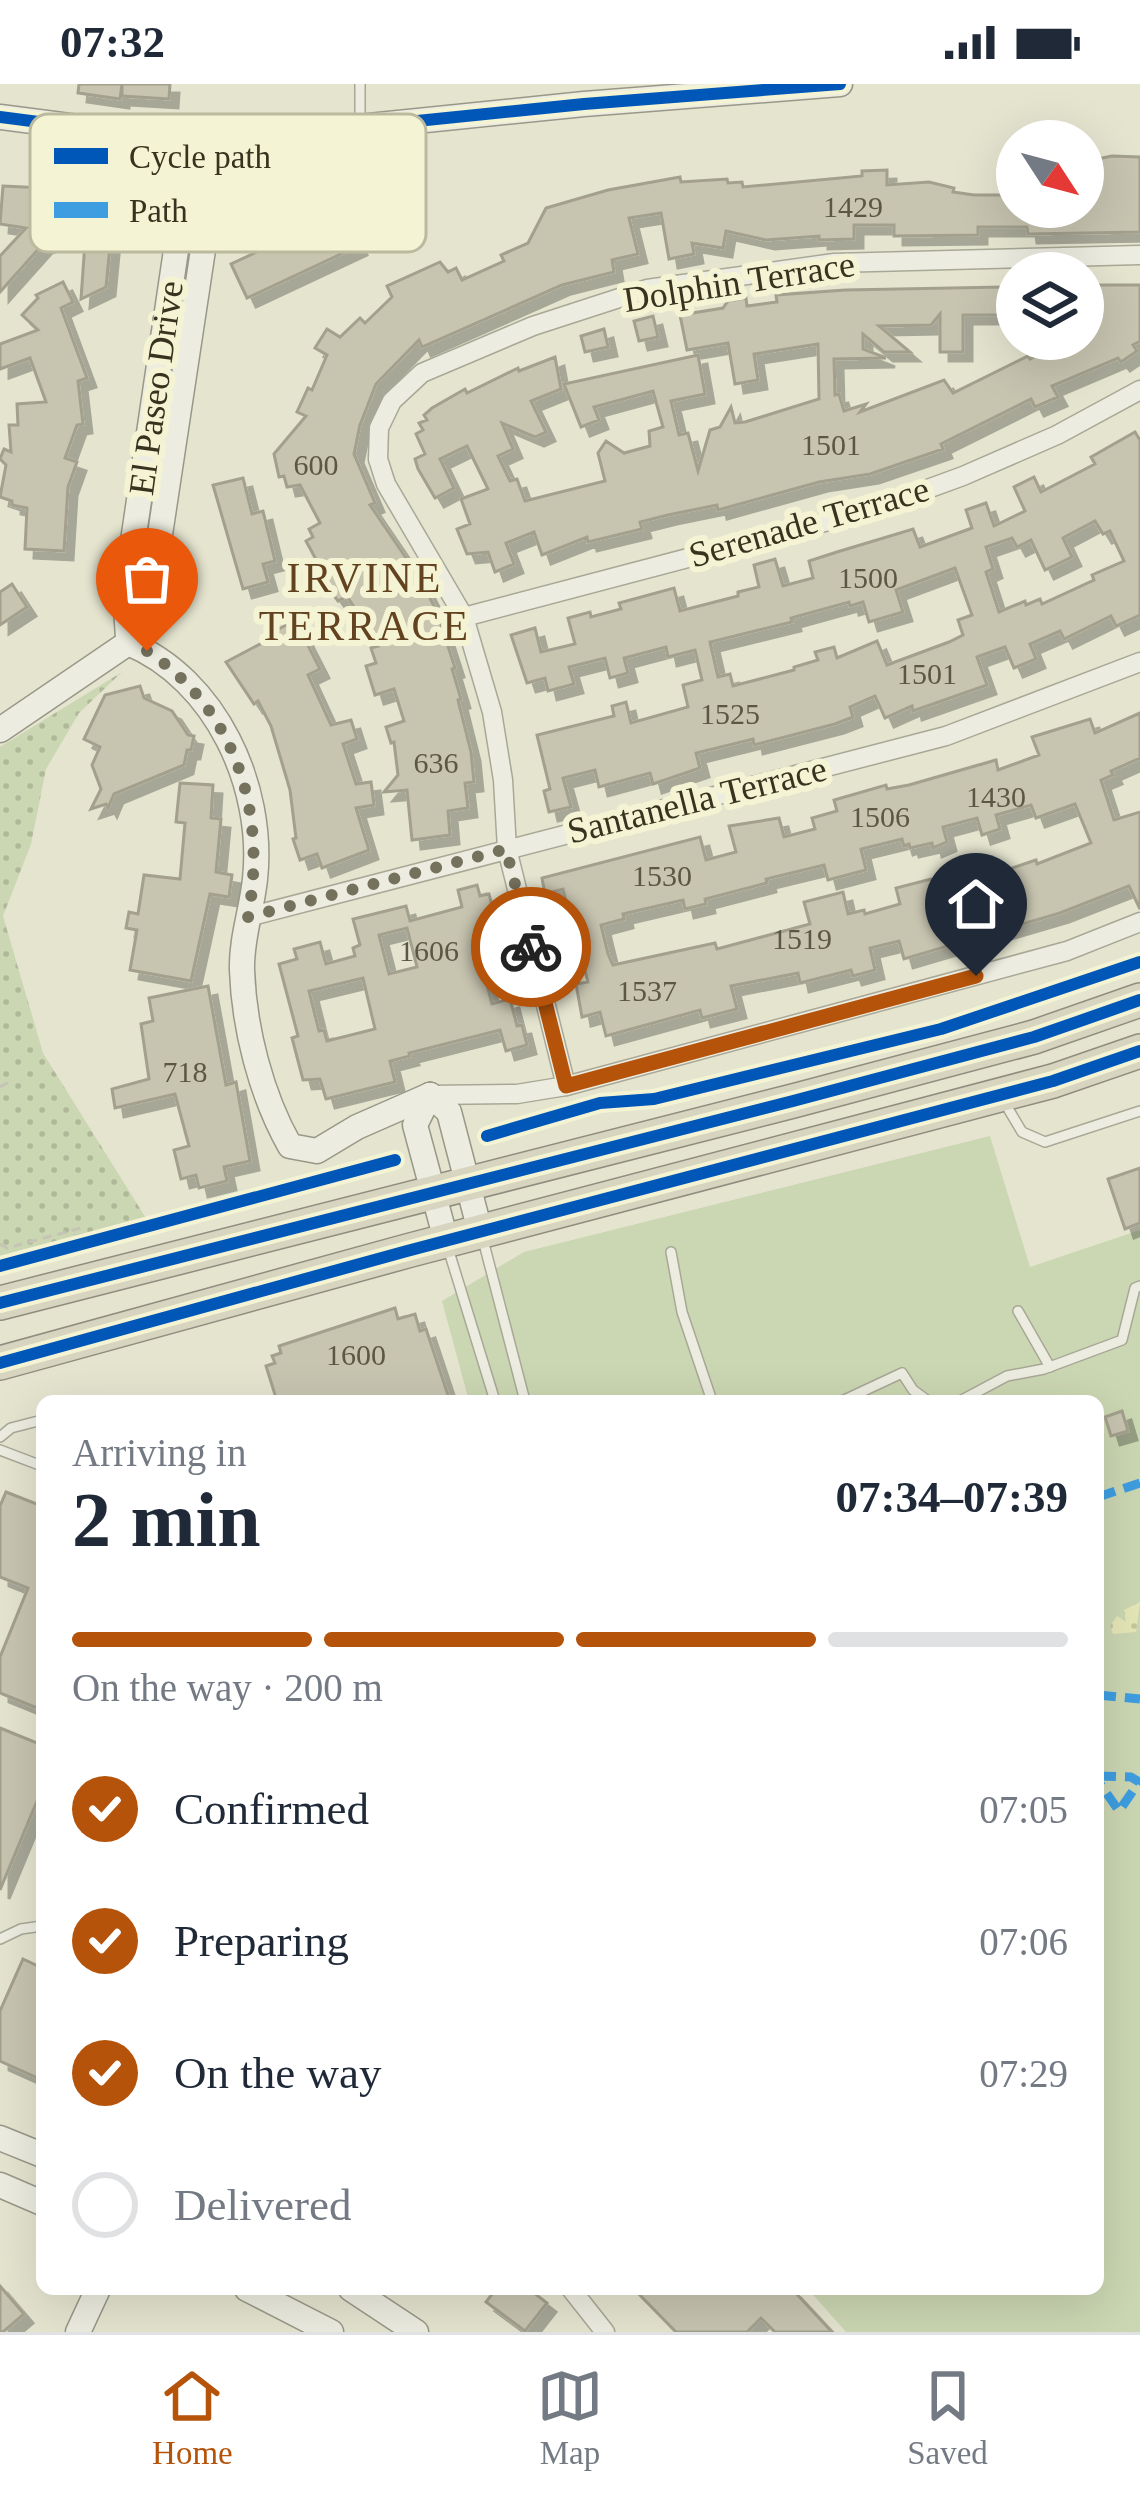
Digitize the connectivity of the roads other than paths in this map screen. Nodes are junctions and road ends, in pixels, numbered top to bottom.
1 (360, 84) edge
2 (840, 84) edge
3 (719, 89) edge
4 (352, 114) edge
5 (0, 117) edge
6 (426, 119) edge
7 (30, 121) edge
8 (177, 252) edge
9 (202, 252) edge
10 (1140, 255) edge
11 (1140, 390) edge
12 (464, 617) junction
13 (128, 643) junction
14 (1140, 662) edge
15 (0, 730) edge
16 (506, 849) junction
17 (248, 917) junction
18 (1140, 922) edge
19 (1140, 1000) edge
20 (1140, 1051) edge
21 (566, 1086) junction
22 (430, 1095) junction
23 (1000, 1096) junction
24 (1140, 1111) edge
25 (467, 1181) junction
26 (431, 1192) junction
27 (480, 1231) junction
28 (446, 1240) junction
29 (671, 1252) dead end
30 (1140, 1286) edge
31 (0, 1303) edge
32 (1018, 1311) dead end
33 (0, 1363) edge
34 (1050, 1367) junction
35 (493, 1395) edge
36 (523, 1395) edge
37 (710, 1395) edge
38 (854, 1395) edge
39 (920, 1395) edge
40 (973, 1395) edge
41 (36, 1422) edge
42 (0, 1437) edge
43 (0, 1450) edge
44 (36, 1464) edge
45 (36, 1927) edge
46 (0, 1939) edge
47 (0, 2138) edge
48 (36, 2153) edge
49 (0, 2186) edge
50 (36, 2201) edge
51 (95, 2295) edge
52 (259, 2295) edge
53 (360, 2295) edge
54 (576, 2295) edge
55 (78, 2332) edge
56 (331, 2332) edge
57 (416, 2332) edge
58 (605, 2332) edge

1 - 4 lane
2 - 3 street
3 - 6 street
5 - 7 street
8 - 13 street, El Paseo Drive
9 - 13 street, El Paseo Drive
10 - 12 street, Dolphin Terrace
11 - 12 street, Serenade Terrace
12 - 16 street
13 - 15 street
13 - 17 street
14 - 16 street, Santanella Terrace
16 - 17 street, Santanella Terrace
16 - 21 street
17 - 22 street
18 - 21 street
19 - 25 highway
20 - 23 highway
21 - 22 street
22 - 25 street
22 - 26 street
23 - 24 lane
23 - 27 highway
25 - 26 highway
25 - 27 street
26 - 28 street
26 - 31 highway
27 - 28 highway
27 - 36 lane
28 - 33 highway
28 - 35 lane
29 - 37 lane
30 - 34 lane
32 - 34 lane
34 - 40 lane
38 - 39 lane
41 - 42 lane
43 - 44 lane
45 - 46 lane
47 - 48 street
49 - 50 street
51 - 55 street
52 - 56 street
53 - 57 street
54 - 58 street

